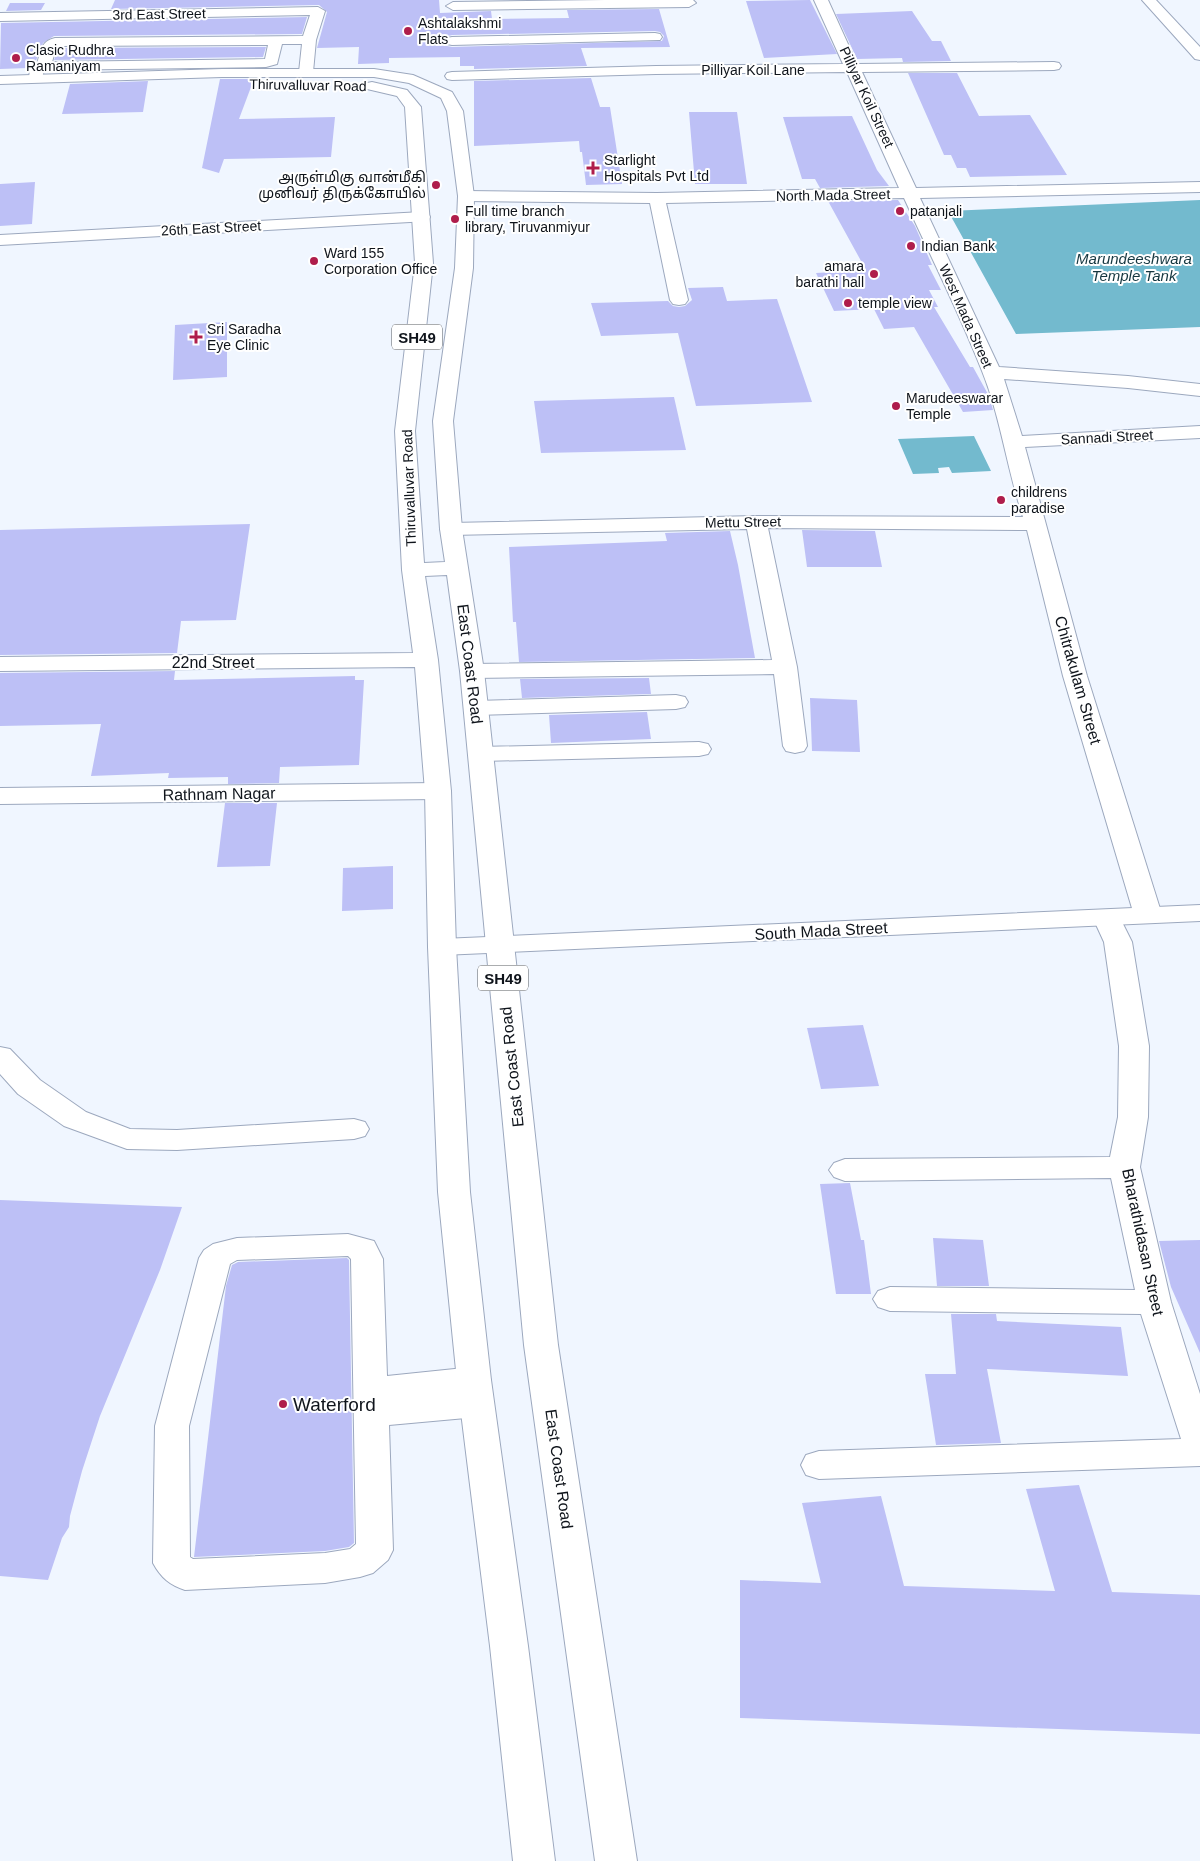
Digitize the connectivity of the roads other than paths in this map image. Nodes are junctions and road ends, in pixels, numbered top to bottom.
1 (821, 0) edge
2 (1148, 0) edge
3 (453, 3) edge
4 (689, 3) dead end
5 (0, 17) edge
6 (655, 37) dead end
7 (276, 40) junction
8 (309, 40) junction
9 (452, 41) junction
10 (1200, 56) edge
11 (44, 66) junction
12 (1054, 66) dead end
13 (855, 70) junction
14 (306, 72) junction
15 (36, 79) junction
16 (0, 80) edge
17 (450, 85) junction
18 (0, 90) edge
19 (1200, 187) edge
20 (911, 194) junction
21 (466, 196) junction
22 (657, 198) junction
23 (422, 217) junction
24 (0, 240) edge
25 (679, 300) dead end
26 (992, 372) junction
27 (1200, 390) edge
28 (1200, 432) edge
29 (1014, 442) junction
30 (756, 522) junction
31 (1036, 524) junction
32 (451, 529) junction
33 (457, 568) junction
34 (413, 570) junction
35 (426, 660) junction
36 (0, 664) edge
37 (785, 667) junction
38 (472, 671) junction
39 (676, 702) dead end
40 (476, 708) junction
41 (795, 746) dead end
42 (699, 749) dead end
43 (481, 754) junction
44 (438, 791) junction
45 (0, 796) edge
46 (1200, 913) edge
47 (1148, 915) junction
48 (1107, 918) junction
49 (500, 945) junction
50 (442, 947) junction
51 (0, 1056) edge
52 (354, 1129) dead end
53 (1124, 1167) junction
54 (845, 1170) dead end
55 (890, 1299) dead end
56 (1154, 1302) junction
57 (475, 1392) junction
58 (372, 1402) junction
59 (1200, 1444) edge
60 (1200, 1452) edge
61 (819, 1465) dead end
62 (534, 1861) edge
63 (616, 1861) edge

1 - 13 street, Pilliyar Koil Street
2 - 10 street
3 - 4 street
3 - 9 street
5 - 8 street, 3rd East Street
6 - 9 street
7 - 8 street
7 - 11 street
7 - 11 street
8 - 14 street
9 - 17 street
11 - 15 street
12 - 13 street, Pilliyar Koil Lane
13 - 17 street, Pilliyar Koil Lane
13 - 20 street, Pilliyar Koil Street
14 - 15 street, Thiruvalluvar Road
14 - 17 street, Thiruvalluvar Road
15 - 16 street, Thiruvalluvar Road
17 - 21 street, East Coast Road / SH49
18 - 23 street, Thiruvalluvar Road / SH49
19 - 20 street, North Mada Street
20 - 22 street, North Mada Street
20 - 26 street, West Mada Street
21 - 22 street, North Mada Street
21 - 32 street, East Coast Road / SH49
22 - 25 street
23 - 24 street, 26th East Street
23 - 34 street, Thiruvalluvar Road / SH49
26 - 27 street
26 - 29 street, West Mada Street
28 - 29 street, Sannadi Street
29 - 31 street, Chitrakulam Street
30 - 31 street, Mettu Street
30 - 32 street, Mettu Street
30 - 37 street
31 - 47 street, Chitrakulam Street
32 - 33 street, East Coast Road / SH49
33 - 34 street
33 - 38 street, East Coast Road / SH49
34 - 35 street, Thiruvalluvar Road / SH49
35 - 36 street, 22nd Street
35 - 44 street, SH49
37 - 38 street
37 - 41 street
38 - 40 street, East Coast Road / SH49
39 - 40 street
40 - 43 street, East Coast Road / SH49
42 - 43 street
43 - 49 street, East Coast Road / SH49
44 - 45 street, Rathnam Nagar
44 - 50 street, SH49
46 - 47 street, South Mada Street
47 - 48 street, South Mada Street
48 - 49 street, South Mada Street
48 - 53 street, Bharathidasan Street
49 - 50 street, South Mada Street
49 - 63 street, East Coast Road / SH49
50 - 57 street, SH49
51 - 52 street
53 - 54 street
53 - 56 street, Bharathidasan Street
55 - 56 street
56 - 59 street, Bharathidasan Street
57 - 58 street
57 - 62 street, SH49
58 - 58 street
60 - 61 street

